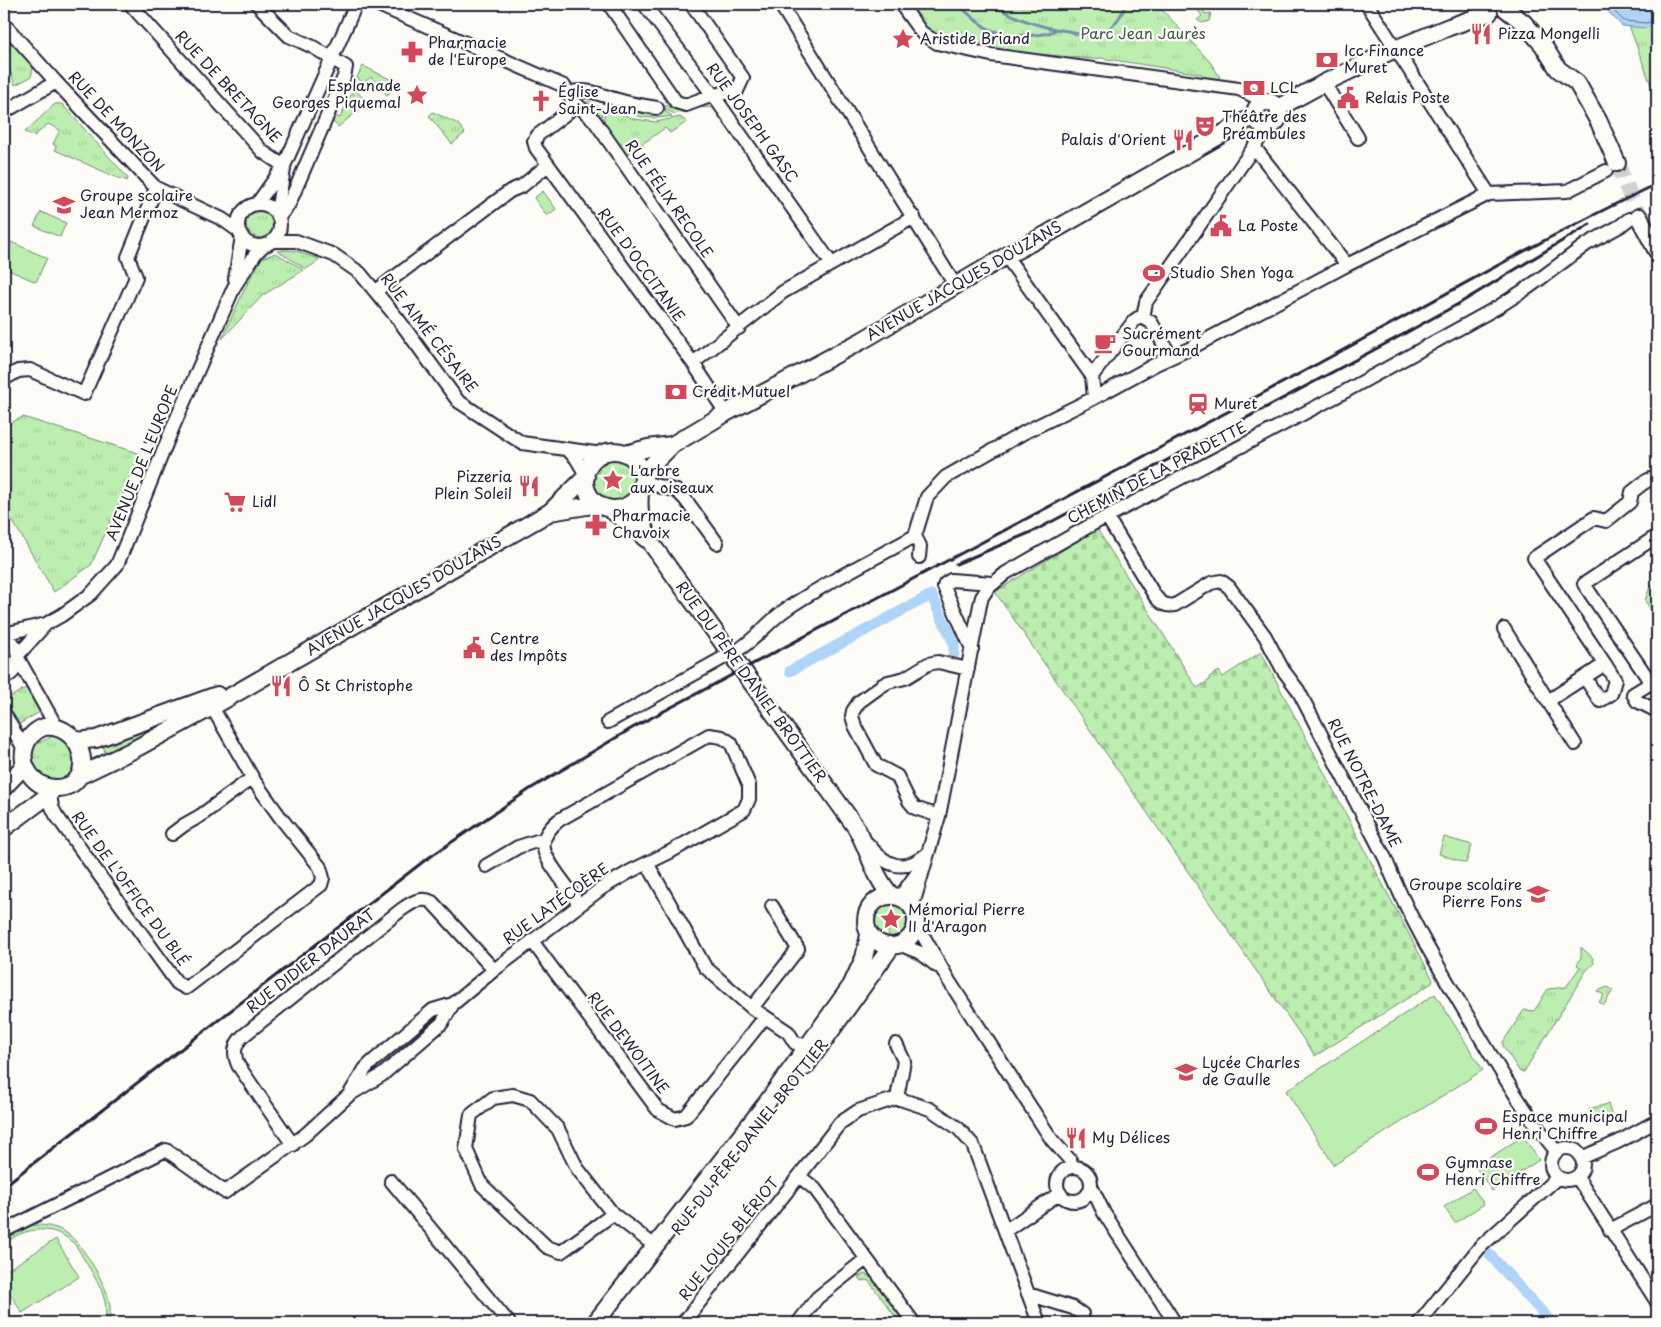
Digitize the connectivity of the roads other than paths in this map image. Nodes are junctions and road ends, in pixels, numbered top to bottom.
1 (130, 4) edge
2 (257, 4) edge
3 (356, 4) edge
4 (376, 4) edge
5 (609, 4) edge
6 (644, 4) edge
7 (691, 4) edge
8 (780, 4) edge
9 (903, 4) edge
10 (1367, 4) edge
11 (1506, 6) edge
12 (1486, 7) edge
13 (4, 24) edge
14 (1395, 49) junction
15 (333, 58) junction
16 (56, 82) junction
17 (1324, 83) junction
18 (713, 95) junction
19 (571, 97) junction
20 (658, 108) dead end
21 (1278, 108) junction
22 (4, 112) edge
23 (1260, 115) junction
24 (1358, 138) dead end
25 (1254, 146) junction
26 (548, 165) junction
27 (284, 166) junction
28 (1612, 167) joint
29 (156, 188) junction
30 (1489, 194) junction
31 (257, 204) junction
32 (914, 216) junction
33 (279, 218) junction
34 (1634, 218) joint
35 (240, 229) junction
36 (296, 241) junction
37 (268, 243) junction
38 (1657, 251) edge
39 (1006, 256) junction
40 (831, 263) junction
41 (1347, 265) junction
42 (955, 285) junction
43 (234, 286) junction
44 (376, 292) junction
45 (1143, 318) junction
46 (739, 328) junction
47 (1171, 357) junction
48 (693, 363) junction
49 (1092, 376) junction
50 (4, 379) edge
51 (1094, 398) junction
52 (726, 413) junction
53 (672, 445) junction
54 (568, 450) junction
55 (602, 454) junction
56 (626, 454) junction
57 (586, 476) junction
58 (1657, 478) edge
59 (642, 484) junction
60 (603, 506) junction
61 (550, 512) junction
62 (1107, 517) junction
63 (916, 536) junction
64 (1657, 536) edge
65 (717, 544) dead end
66 (653, 546) junction
67 (919, 556) dead end
68 (992, 583) junction
69 (46, 624) junction
70 (1504, 629) dead end
71 (4, 634) edge
72 (972, 649) junction
73 (19, 657) junction
74 (1605, 664) junction
75 (968, 669) junction
76 (4, 678) edge
77 (1585, 678) junction
78 (257, 680) junction
79 (1654, 685) edge
80 (1614, 686) junction
81 (1634, 694) junction
82 (1548, 702) junction
83 (212, 707) junction
84 (1657, 711) edge
85 (4, 713) edge
86 (608, 722) dead end
87 (57, 728) junction
88 (75, 741) junction
89 (1575, 744) dead end
90 (25, 757) junction
91 (79, 776) junction
92 (252, 778) junction
93 (4, 787) edge
94 (50, 791) junction
95 (939, 816) junction
96 (849, 819) junction
97 (4, 828) edge
98 (172, 834) dead end
99 (862, 837) junction
100 (543, 840) junction
101 (928, 853) junction
102 (647, 863) junction
103 (486, 866) dead end
104 (901, 900) junction
105 (579, 905) junction
106 (871, 905) junction
107 (772, 906) dead end
108 (917, 925) junction
109 (869, 935) junction
110 (532, 941) junction
111 (896, 946) junction
112 (494, 970) junction
113 (949, 981) junction
114 (752, 1008) junction
115 (765, 1017) junction
116 (805, 1041) junction
117 (896, 1044) dead end
118 (897, 1098) junction
119 (1657, 1121) edge
120 (1052, 1140) junction
121 (292, 1145) junction
122 (1556, 1151) junction
123 (1582, 1158) junction
124 (1073, 1167) junction
125 (800, 1176) junction
126 (1060, 1176) junction
127 (1577, 1177) junction
128 (1557, 1178) junction
129 (391, 1181) dead end
130 (1091, 1186) junction
131 (1060, 1193) junction
132 (1080, 1200) junction
133 (1657, 1205) edge
134 (613, 1214) junction
135 (1104, 1214) junction
136 (1610, 1230) junction
137 (4, 1231) edge
138 (1005, 1231) junction
139 (655, 1246) junction
140 (866, 1259) junction
141 (1028, 1294) junction
142 (1656, 1297) edge
143 (509, 1323) edge
144 (595, 1323) edge
145 (606, 1323) edge
146 (683, 1323) edge
147 (798, 1323) edge
148 (914, 1323) edge
149 (1038, 1323) edge
150 (1083, 1323) edge
151 (1175, 1323) edge
152 (1419, 1323) edge

1 - 27 street, RUE DE BRETAGNE
2 - 15 street
3 - 15 street
4 - 19 street, RUE FÉLIX RECOLE
5 - 18 street
6 - 18 street, RUE JOSEPH GASC
7 - 18 street
8 - 32 street
9 - 23 street
10 - 14 street
11 - 12 main road
11 - 28 main road
12 - 14 main road
13 - 16 street, RUE DE MONZON
14 - 17 main road
14 - 30 street
15 - 27 street
15 - 33 street
16 - 22 street
16 - 29 street, RUE DE MONZON
17 - 21 main road
17 - 24 street
18 - 40 street, RUE JOSEPH GASC
19 - 20 street
19 - 26 street, RUE D'OCCITANIE
19 - 46 street, RUE FÉLIX RECOLE
21 - 23 main road
21 - 23 main road, AVENUE JACQUES DOUZANS
23 - 25 street
23 - 39 main road, AVENUE JACQUES DOUZANS
25 - 41 street
25 - 45 street
26 - 44 street
26 - 48 street, RUE D'OCCITANIE
27 - 31 street
27 - 33 street
28 - 30 street
29 - 35 street, RUE DE MONZON
29 - 50 street
30 - 41 street
31 - 33 street
31 - 35 street
32 - 40 street
32 - 42 street
33 - 36 street, RUE AIMÉ CÉSAIRE
33 - 37 street
34 - 38 main road
34 - 62 street, CHEMIN DE LA PRADETTE
35 - 37 street
35 - 43 street, AVENUE DE L'EUROPE
36 - 37 street, RUE AIMÉ CÉSAIRE
36 - 44 street, RUE AIMÉ CÉSAIRE
37 - 43 street, AVENUE DE L'EUROPE
39 - 42 main road, AVENUE JACQUES DOUZANS
39 - 49 street
40 - 46 street
41 - 47 street
42 - 52 main road, AVENUE JACQUES DOUZANS
43 - 69 street, AVENUE DE L'EUROPE
44 - 54 street, RUE AIMÉ CÉSAIRE
45 - 47 street
45 - 49 street
46 - 48 street
47 - 51 street
48 - 52 street, RUE D'OCCITANIE
49 - 51 street
51 - 63 street
52 - 53 main road, AVENUE JACQUES DOUZANS
53 - 56 main road, AVENUE JACQUES DOUZANS
53 - 59 main road, AVENUE JACQUES DOUZANS
54 - 55 street, RUE AIMÉ CÉSAIRE
54 - 57 street
55 - 56 main road
55 - 57 main road
56 - 59 main road
57 - 60 main road
57 - 61 main road, AVENUE JACQUES DOUZANS
58 - 74 street
59 - 60 main road
59 - 65 street
59 - 66 main road, RUE DU PÈRE DANIEL BROTTIER
60 - 61 main road, AVENUE JACQUES DOUZANS
60 - 66 main road, RUE DU PÈRE DANIEL BROTTIER
61 - 78 main road, AVENUE JACQUES DOUZANS
62 - 68 street, CHEMIN DE LA PRADETTE
62 - 122 street, RUE NOTRE-DAME
63 - 67 street
63 - 86 street, bridge
64 - 79 street
66 - 96 main road, RUE DU PÈRE DANIEL BROTTIER
68 - 72 street, CHEMIN DE LA PRADETTE
68 - 72 street
69 - 71 street, AVENUE DE L'EUROPE
69 - 73 street, AVENUE DE L'EUROPE
70 - 82 street
71 - 73 street
72 - 75 street, CHEMIN DE LA PRADETTE
73 - 76 street, AVENUE DE L'EUROPE
73 - 87 street
74 - 77 street
74 - 80 street
75 - 95 street, CHEMIN DE LA PRADETTE
75 - 95 street
77 - 80 street
77 - 82 street
78 - 83 main road, AVENUE JACQUES DOUZANS
78 - 88 main road, AVENUE JACQUES DOUZANS
79 - 81 street
80 - 81 street
81 - 84 street
82 - 89 street
83 - 91 main road, AVENUE JACQUES DOUZANS
83 - 92 street
85 - 90 street
87 - 88 main road
87 - 90 main road
88 - 91 main road
90 - 93 main road
90 - 94 main road
91 - 94 main road
92 - 94 street, RUE DE L'OFFICE DU BLÉ
92 - 98 street
94 - 97 main road
95 - 101 street, CHEMIN DE LA PRADETTE
96 - 99 main road, RUE DU PÈRE DANIEL BROTTIER
96 - 106 main road, RUE DU PÈRE DANIEL BROTTIER
99 - 101 street
99 - 104 main road, RUE DU PÈRE DANIEL BROTTIER
100 - 102 street, RUE LATÉCOÈRE
100 - 103 street
100 - 105 street
101 - 104 street, CHEMIN DE LA PRADETTE
102 - 105 street, RUE LATÉCOÈRE
102 - 114 street
104 - 106 main road
104 - 108 main road
105 - 110 street, RUE LATÉCOÈRE
106 - 109 main road
107 - 114 street
108 - 111 main road
108 - 113 street
109 - 111 main road
109 - 116 main road, RUE DU PÈRE DANIEL BROTTIER
110 - 112 street, RUE LATÉCOÈRE
110 - 115 street, RUE DEWOITINE
111 - 113 street
111 - 116 main road, RUE DU PÈRE DANIEL BROTTIER
112 - 121 street, RUE LATÉCOÈRE
112 - 121 street, RUE DIDIER DAURAT
113 - 120 street
114 - 115 street
115 - 116 street
116 - 139 main road, RUE DU PÈRE DANIEL BROTTIER
116 - 145 main road, RUE DU PÈRE DANIEL BROTTIER
117 - 118 street
118 - 125 street, RUE LOUIS BLÉRIOT
118 - 138 street
119 - 123 street
120 - 124 street
120 - 126 street
121 - 137 street, RUE LATÉCOÈRE
122 - 123 street
122 - 128 street
123 - 127 street
124 - 126 street
124 - 130 street
125 - 140 street
125 - 146 street, RUE LOUIS BLÉRIOT
126 - 131 street
127 - 128 street
127 - 136 street
128 - 152 street
129 - 143 street
130 - 132 street
130 - 135 street
131 - 132 street
131 - 138 street
132 - 135 street
133 - 136 street
134 - 134 street
134 - 139 street
135 - 151 street
136 - 142 street
138 - 141 street
139 - 144 main road, RUE DU PÈRE DANIEL BROTTIER
140 - 147 street
140 - 148 street
141 - 149 street
141 - 150 street

